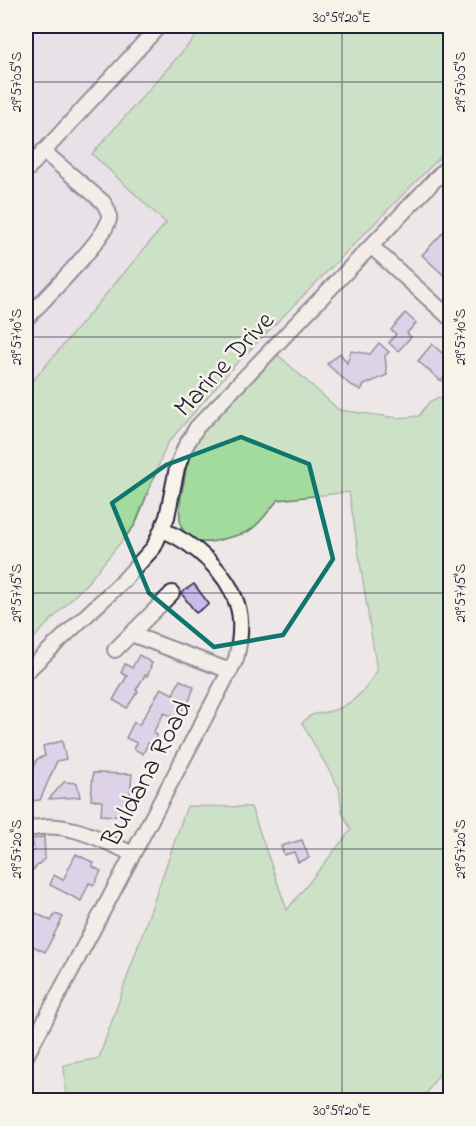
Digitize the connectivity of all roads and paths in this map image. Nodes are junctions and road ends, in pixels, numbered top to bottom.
1 (159, 26) edge
2 (44, 151) junction
3 (450, 164) edge
4 (26, 171) edge
5 (371, 246) junction
6 (450, 318) edge
7 (26, 319) edge
8 (163, 531) junction
9 (172, 592) dead end
10 (131, 634) junction
11 (115, 650) dead end
12 (230, 671) junction
13 (26, 672) edge
14 (26, 830) edge
15 (133, 854) junction
16 (26, 1056) edge

1 - 2 street
2 - 4 street
2 - 7 street
3 - 5 street, Marine Drive
5 - 6 street
5 - 8 street, Marine Drive
8 - 12 street, Buldana Road
8 - 13 street, Marine Drive
9 - 10 street
10 - 11 street
10 - 12 street
12 - 15 street, Buldana Road
14 - 15 street
15 - 16 street, Buldana Road

